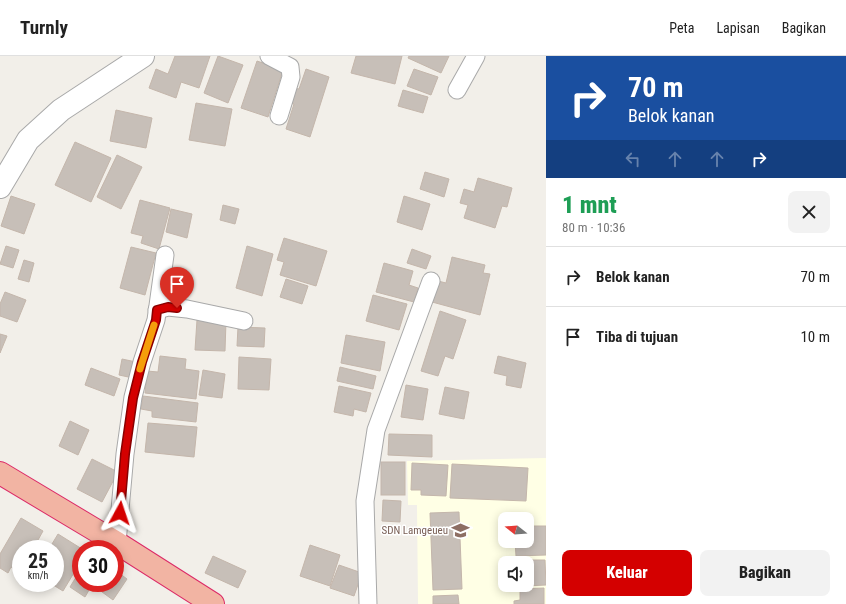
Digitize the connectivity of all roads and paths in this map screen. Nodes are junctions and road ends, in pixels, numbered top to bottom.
1 (143, 56) edge
2 (270, 56) edge
3 (476, 56) edge
4 (457, 90) dead end
5 (279, 116) dead end
6 (0, 187) edge
7 (165, 255) dead end
8 (431, 281) dead end
9 (157, 310) junction
10 (244, 321) dead end
11 (0, 473) edge
12 (112, 540) edge
13 (117, 540) edge
14 (124, 547) edge
15 (213, 604) edge
16 (368, 604) edge

1 - 6 street
2 - 5 street
3 - 4 street
7 - 9 street
8 - 16 street
9 - 10 street
9 - 13 street
11 - 12 highway
14 - 15 highway

